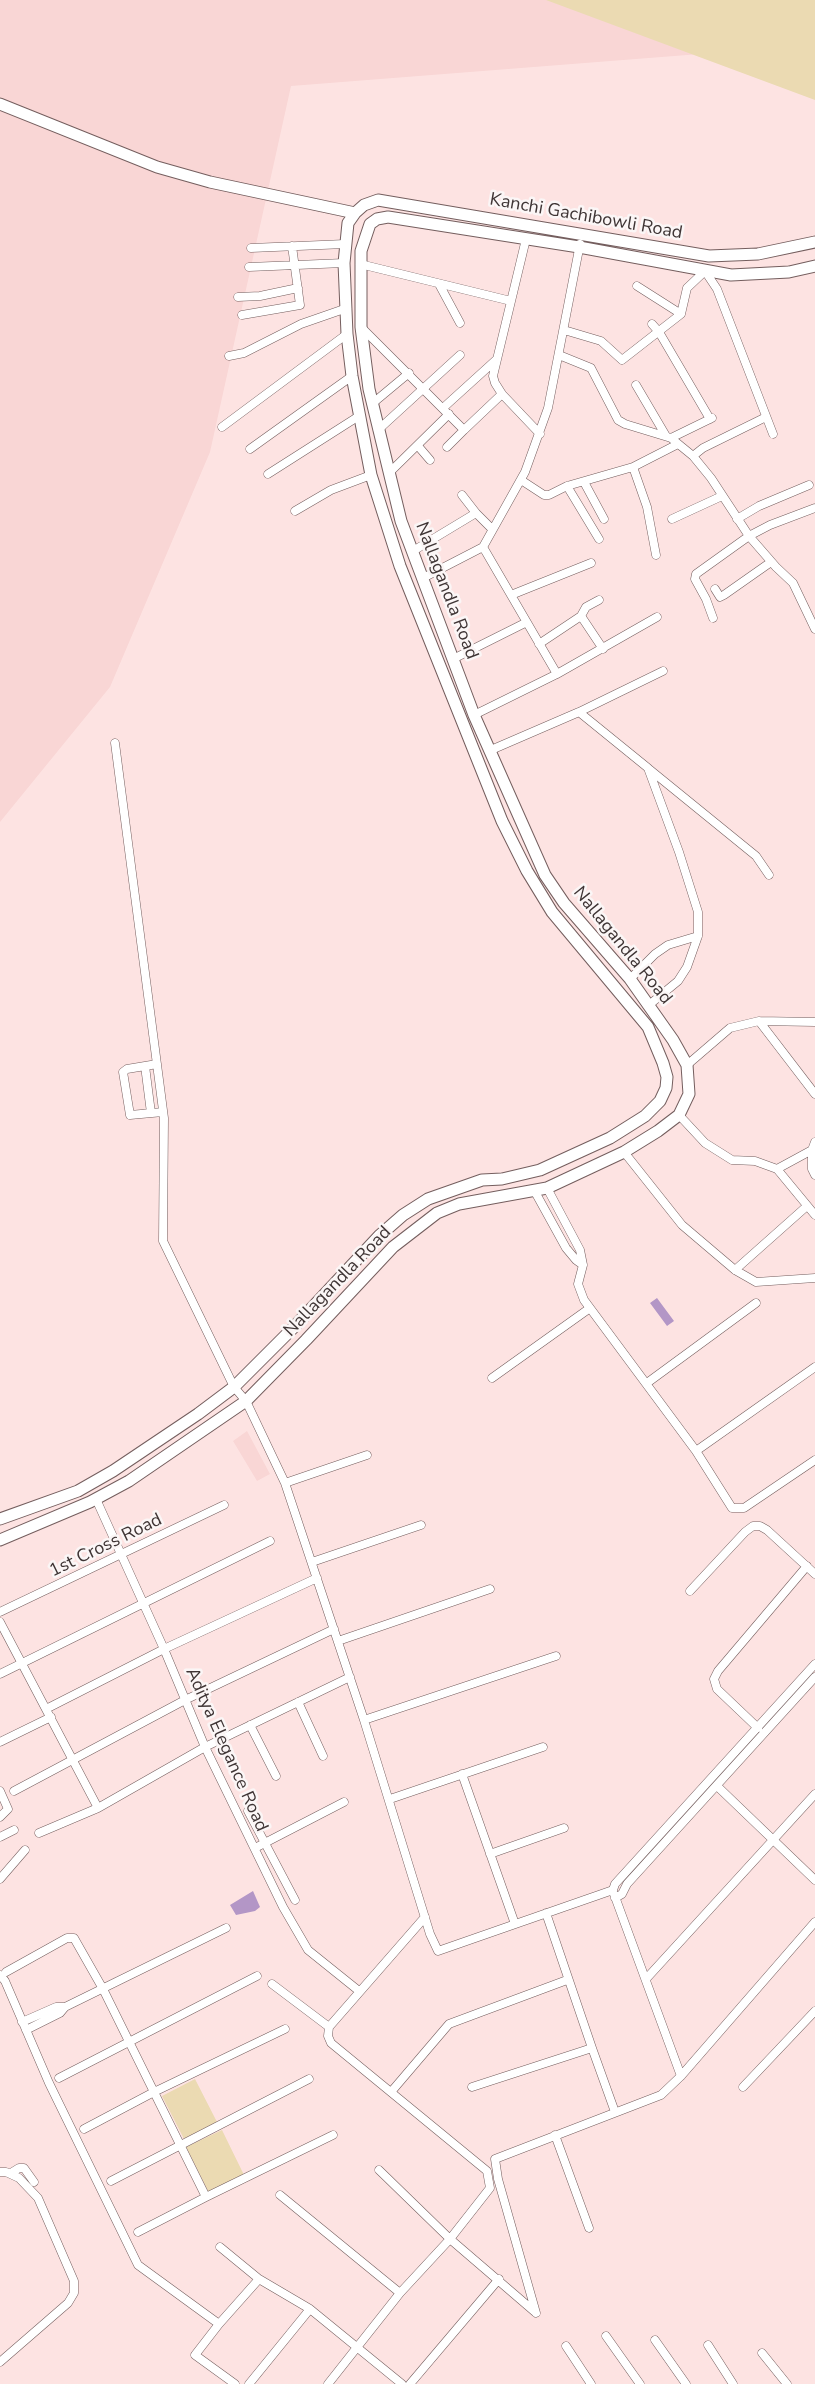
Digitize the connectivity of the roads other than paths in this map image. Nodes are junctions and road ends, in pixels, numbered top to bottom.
1 (1, 104) edge
2 (355, 213) junction
3 (373, 221) joint
4 (526, 239) junction
5 (581, 241) junction
6 (815, 242) edge
7 (345, 244) junction
8 (292, 246) junction
9 (251, 248) dead end
10 (344, 264) junction
11 (360, 264) junction
12 (294, 266) junction
13 (815, 266) edge
14 (249, 267) dead end
15 (705, 271) junction
16 (439, 284) junction
17 (637, 286) dead end
18 (298, 288) junction
19 (238, 297) dead end
20 (510, 301) junction
21 (347, 308) junction
22 (681, 314) junction
23 (242, 315) dead end
24 (460, 323) dead end
25 (652, 324) dead end
26 (361, 327) junction
27 (564, 330) junction
28 (659, 332) junction
29 (347, 334) junction
30 (460, 355) dead end
31 (559, 355) junction
32 (229, 356) dead end
33 (498, 358) junction
34 (409, 373) junction
35 (352, 376) junction
36 (636, 385) dead end
37 (424, 389) junction
38 (502, 394) junction
39 (373, 403) junction
40 (443, 408) junction
41 (449, 414) junction
42 (359, 416) junction
43 (766, 417) junction
44 (222, 427) dead end
45 (378, 430) junction
46 (464, 430) junction
47 (540, 434) junction
48 (773, 434) dead end
49 (669, 437) junction
50 (678, 444) junction
51 (418, 446) junction
52 (447, 447) dead end
53 (250, 449) dead end
54 (693, 456) junction
55 (430, 460) dead end
56 (633, 467) junction
57 (389, 473) junction
58 (268, 474) dead end
59 (371, 475) junction
60 (521, 480) junction
61 (584, 482) junction
62 (809, 485) dead end
63 (567, 486) junction
64 (462, 495) dead end
65 (722, 496) junction
66 (815, 508) edge
67 (295, 511) dead end
68 (476, 513) junction
69 (604, 519) dead end
70 (672, 519) dead end
71 (737, 519) junction
72 (492, 530) junction
73 (749, 536) junction
74 (599, 539) dead end
75 (483, 547) junction
76 (413, 551) junction
77 (656, 555) dead end
78 (770, 562) junction
79 (591, 563) dead end
80 (423, 578) junction
81 (715, 588) dead end
82 (511, 595) junction
83 (599, 600) dead end
84 (581, 616) junction
85 (812, 616) edge
86 (657, 617) dead end
87 (713, 618) dead end
88 (525, 623) junction
89 (815, 629) edge
90 (539, 644) junction
91 (603, 649) junction
92 (453, 659) junction
93 (663, 671) dead end
94 (556, 674) junction
95 (579, 712) junction
96 (474, 715) junction
97 (115, 742) dead end
98 (491, 750) junction
99 (648, 768) junction
100 (769, 876) dead end
101 (564, 904) junction
102 (552, 912) junction
103 (698, 936) junction
104 (630, 979) junction
105 (649, 1005) junction
106 (759, 1021) junction
107 (815, 1022) edge
108 (157, 1064) junction
109 (687, 1065) junction
110 (145, 1066) junction
111 (160, 1091) junction
112 (149, 1093) junction
113 (815, 1094) edge
114 (163, 1112) junction
115 (151, 1113) junction
116 (679, 1115) junction
117 (814, 1146) edge
118 (624, 1152) junction
119 (778, 1169) junction
120 (815, 1176) edge
121 (547, 1188) junction
122 (534, 1190) junction
123 (807, 1206) junction
124 (815, 1215) edge
125 (583, 1265) junction
126 (735, 1270) junction
127 (815, 1278) edge
128 (756, 1303) dead end
129 (590, 1308) junction
130 (815, 1367) edge
131 (492, 1378) dead end
132 (647, 1383) junction
133 (234, 1387) junction
134 (246, 1402) junction
135 (696, 1451) junction
136 (366, 1455) dead end
137 (815, 1460) edge
138 (285, 1483) junction
139 (96, 1499) junction
140 (224, 1505) dead end
141 (0, 1519) edge
142 (421, 1525) dead end
143 (0, 1540) edge
144 (270, 1541) dead end
145 (122, 1554) junction
146 (312, 1562) junction
147 (807, 1566) junction
148 (815, 1574) edge
149 (317, 1578) junction
150 (490, 1589) dead end
151 (690, 1591) dead end
152 (144, 1602) junction
153 (0, 1612) edge
154 (0, 1622) edge
155 (334, 1629) junction
156 (338, 1641) junction
157 (164, 1649) junction
158 (556, 1656) dead end
159 (22, 1663) junction
160 (815, 1664) edge
161 (0, 1674) edge
162 (815, 1677) edge
163 (350, 1678) junction
164 (185, 1700) junction
165 (298, 1702) junction
166 (46, 1708) junction
167 (50, 1717) junction
168 (364, 1720) junction
169 (250, 1725) junction
170 (758, 1728) junction
171 (0, 1742) edge
172 (205, 1746) junction
173 (543, 1747) dead end
174 (323, 1756) dead end
175 (74, 1760) junction
176 (462, 1774) junction
177 (276, 1776) dead end
178 (717, 1786) junction
179 (0, 1790) edge
180 (14, 1791) dead end
181 (815, 1794) edge
182 (390, 1799) junction
183 (344, 1802) dead end
184 (98, 1808) junction
185 (248, 1811) dead end
186 (0, 1817) edge
187 (564, 1828) dead end
188 (14, 1830) dead end
189 (39, 1833) dead end
190 (0, 1837) edge
191 (773, 1841) junction
192 (266, 1846) junction
193 (26, 1850) dead end
194 (256, 1851) junction
195 (490, 1854) junction
196 (0, 1879) edge
197 (815, 1880) edge
198 (624, 1882) junction
199 (614, 1894) junction
200 (295, 1900) dead end
201 (546, 1914) junction
202 (425, 1916) junction
203 (815, 1922) edge
204 (515, 1924) junction
205 (226, 1928) dead end
206 (3, 1973) edge
207 (257, 1976) dead end
208 (646, 1979) junction
209 (567, 1980) junction
210 (272, 1984) dead end
211 (103, 1989) junction
212 (359, 1991) junction
213 (815, 2011) edge
214 (24, 2026) junction
215 (329, 2027) junction
216 (285, 2029) dead end
217 (128, 2040) junction
218 (592, 2048) junction
219 (682, 2076) junction
220 (58, 2078) dead end
221 (309, 2080) dead end
222 (472, 2087) dead end
223 (744, 2087) dead end
224 (154, 2092) junction
225 (391, 2092) junction
226 (615, 2112) junction
227 (84, 2129) dead end
228 (333, 2135) dead end
229 (555, 2135) junction
230 (180, 2144) junction
231 (380, 2170) dead end
232 (0, 2172) edge
233 (11, 2173) junction
234 (111, 2181) dead end
235 (34, 2182) dead end
236 (280, 2196) dead end
237 (206, 2197) junction
238 (589, 2228) dead end
239 (138, 2232) dead end
240 (450, 2239) junction
241 (220, 2247) dead end
242 (259, 2279) junction
243 (498, 2279) junction
244 (400, 2293) junction
245 (310, 2309) junction
246 (219, 2324) junction
247 (606, 2336) dead end
248 (655, 2340) dead end
249 (708, 2345) dead end
250 (566, 2346) dead end
251 (357, 2347) junction
252 (762, 2353) dead end
253 (0, 2362) edge
254 (235, 2384) edge
255 (249, 2384) edge
256 (328, 2384) edge
257 (402, 2384) edge
258 (410, 2384) edge
259 (591, 2384) edge
260 (640, 2384) edge
261 (686, 2384) edge
262 (733, 2384) edge
263 (787, 2384) edge

1 - 2 main road
2 - 5 main road, Kanchi Gachibowli Road
2 - 7 main road, Nallagandla Road
3 - 4 main road, Kanchi Gachibowli Road
3 - 11 main road, Nallagandla Road
4 - 5 main road, Kanchi Gachibowli Road
4 - 20 street
5 - 6 main road, Kanchi Gachibowli Road
5 - 15 main road, Kanchi Gachibowli Road
5 - 27 street
7 - 8 street
7 - 10 main road, Nallagandla Road
8 - 9 street
8 - 12 street
10 - 12 street
10 - 21 main road, Nallagandla Road
11 - 16 street
11 - 26 main road, Nallagandla Road
12 - 14 street
12 - 18 street
13 - 15 main road, Kanchi Gachibowli Road
15 - 22 street
15 - 43 street
16 - 20 street
16 - 24 street
17 - 22 street
18 - 19 street
18 - 23 street
20 - 33 street
21 - 29 main road, Nallagandla Road
21 - 32 street
22 - 28 street
25 - 28 street
26 - 34 street
26 - 39 main road, Nallagandla Road
27 - 28 street
27 - 31 street
28 - 49 street
29 - 35 main road, Nallagandla Road
29 - 44 street
30 - 37 street
31 - 47 street
31 - 49 street
33 - 38 street
33 - 40 street
34 - 37 street
34 - 39 street
35 - 42 main road, Nallagandla Road
35 - 53 street
36 - 49 street
37 - 40 street
37 - 45 street
38 - 46 street
38 - 47 street
39 - 45 main road, Nallagandla Road
40 - 41 street
41 - 46 street
41 - 51 street
42 - 58 street
42 - 59 main road, Nallagandla Road
43 - 48 street
43 - 54 street
45 - 57 main road, Nallagandla Road
46 - 52 street
47 - 60 street
49 - 50 street
50 - 54 street
50 - 56 street
51 - 55 street
51 - 57 street
54 - 65 street
56 - 61 street
56 - 77 street
57 - 76 main road, Nallagandla Road
59 - 67 street
59 - 102 main road, Nallagandla Road
60 - 63 street
60 - 72 street
61 - 63 street
61 - 69 street
62 - 71 street
63 - 74 street
64 - 68 street
65 - 70 street
65 - 71 street
66 - 73 street
68 - 72 street
68 - 76 street
71 - 73 street
72 - 75 street
73 - 78 street
73 - 87 street
75 - 80 street
75 - 82 street
76 - 80 main road, Nallagandla Road
78 - 81 street
78 - 85 street
79 - 82 street
80 - 92 main road, Nallagandla Road
82 - 88 street
83 - 84 street
84 - 90 street
84 - 91 street
85 - 89 street
86 - 91 street
88 - 90 street
88 - 92 street
90 - 94 street
91 - 94 street
92 - 96 main road, Nallagandla Road
93 - 95 street
94 - 96 street
95 - 98 street
95 - 99 street
96 - 98 main road, Nallagandla Road
97 - 108 street
98 - 101 main road, Nallagandla Road
99 - 100 street
99 - 103 street
101 - 102 main road
101 - 104 main road, Nallagandla Road
102 - 133 main road, Nallagandla Road
103 - 104 street
103 - 105 street
104 - 105 main road, Nallagandla Road
105 - 109 main road, Nallagandla Road
106 - 107 street
106 - 109 street
106 - 113 street
108 - 110 street
108 - 111 street
109 - 116 main road, Nallagandla Road
110 - 112 street
110 - 115 street
111 - 112 street
111 - 114 street
112 - 115 street
114 - 115 street
114 - 133 street
116 - 118 main road, Nallagandla Road
116 - 119 street
117 - 119 street
117 - 120 street
118 - 121 main road, Nallagandla Road
118 - 126 street
119 - 123 street
121 - 122 main road, Nallagandla Road
121 - 125 street
122 - 125 street
122 - 134 main road, Nallagandla Road
123 - 124 street
123 - 126 street
125 - 129 street
126 - 127 street
128 - 132 street
129 - 131 street
129 - 132 street
130 - 135 street
132 - 135 street
133 - 134 street
133 - 141 main road, Nallagandla Road
134 - 138 street
134 - 139 main road, Nallagandla Road
135 - 137 street
136 - 138 street
138 - 146 street
139 - 143 main road, Nallagandla Road
139 - 145 street, Aditya Elegance Road
140 - 145 street, 1st Cross Road
142 - 146 street
144 - 152 street
145 - 152 street, Aditya Elegance Road
145 - 153 street, 1st Cross Road
146 - 149 street
147 - 148 street
147 - 151 street
147 - 170 street
149 - 155 street
149 - 157 street
150 - 156 street
152 - 157 street, Aditya Elegance Road
152 - 159 street
154 - 159 street
155 - 156 street
155 - 164 street
156 - 163 street
157 - 164 street, Aditya Elegance Road
157 - 166 street
158 - 168 street
159 - 161 street
159 - 166 street
160 - 170 street
162 - 178 street
163 - 165 street
163 - 168 street
164 - 172 street, Aditya Elegance Road
164 - 175 street
165 - 169 street
165 - 174 street
166 - 167 street
167 - 171 street
167 - 175 street
168 - 182 street
169 - 172 street
169 - 177 street
170 - 198 street
172 - 184 street
172 - 194 street, Aditya Elegance Road
173 - 176 street
175 - 180 street
175 - 184 street
176 - 182 street
176 - 195 street
178 - 191 street
178 - 198 street
179 - 186 street
181 - 191 street
182 - 202 street
183 - 192 street
184 - 189 street
185 - 192 street
187 - 195 street
188 - 190 street
191 - 197 street
191 - 208 street
192 - 194 street
192 - 200 street
193 - 196 street
194 - 212 street, Aditya Elegance Road
195 - 204 street
198 - 199 street
199 - 201 street
199 - 208 street
201 - 204 street
201 - 209 street
202 - 204 street
202 - 212 street
203 - 219 street
205 - 211 street
206 - 211 street
206 - 214 street
207 - 217 street
208 - 219 street
209 - 218 street
209 - 225 street
210 - 215 street
211 - 214 street
211 - 217 street
212 - 215 street
213 - 223 street
214 - 246 street
215 - 225 street
216 - 224 street
217 - 220 street
217 - 224 street
218 - 222 street
218 - 226 street
219 - 226 street
221 - 230 street
224 - 227 street
224 - 230 street
225 - 240 street
226 - 229 street
228 - 237 street
229 - 238 street
229 - 243 street
230 - 234 street
230 - 237 street
231 - 240 street
232 - 233 street
233 - 235 street
233 - 253 street
236 - 244 street
237 - 239 street
240 - 243 street
240 - 244 street
241 - 242 street
242 - 245 street
242 - 246 street
243 - 258 street
244 - 251 street
245 - 251 street
245 - 255 street
246 - 254 street
247 - 260 street
248 - 261 street
249 - 262 street
250 - 259 street
251 - 256 street
251 - 257 street
252 - 263 street

